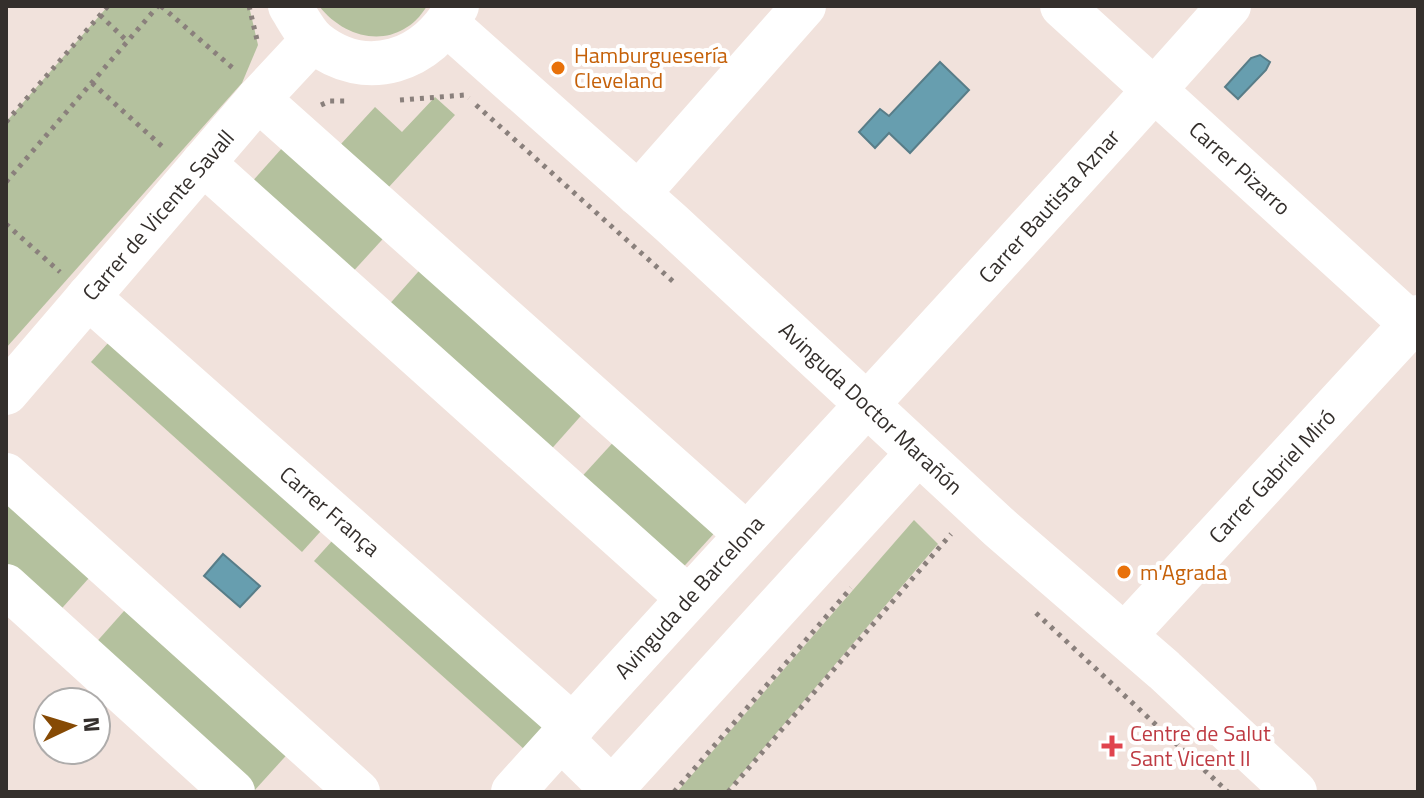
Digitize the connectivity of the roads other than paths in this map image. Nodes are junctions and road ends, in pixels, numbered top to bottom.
1 (804, 6) edge
2 (1062, 6) edge
3 (1229, 6) edge
4 (452, 15) edge
5 (301, 23) edge
6 (1154, 90) junction
7 (261, 99) junction
8 (188, 159) junction
9 (638, 194) junction
10 (88, 297) junction
11 (1416, 324) edge
12 (6, 393) edge
13 (868, 405) junction
14 (829, 448) junction
15 (918, 453) junction
16 (6, 475) edge
17 (878, 498) junction
18 (746, 534) junction
19 (6, 586) edge
20 (688, 598) junction
21 (1125, 635) junction
22 (567, 732) junction
23 (612, 791) edge
24 (233, 792) edge
25 (358, 792) edge
26 (513, 792) edge
27 (1295, 792) edge

1 - 9 street
2 - 6 street, Carrer Pizarro
3 - 6 street, Carrer Bautista Aznar
4 - 5 street
4 - 9 street, Avinguda Doctor Marañón
5 - 7 street, Carrer de Vicente Savall
6 - 11 street, Carrer Pizarro
6 - 13 street, Carrer Bautista Aznar
7 - 8 street, Carrer de Vicente Savall
7 - 18 street
8 - 10 street, Carrer de Vicente Savall
8 - 20 street
9 - 13 street, Avinguda Doctor Marañón
10 - 12 street, Carrer de Vicente Savall
10 - 22 street, Carrer França
11 - 21 street, Carrer Gabriel Miró
13 - 14 street, Avinguda de Barcelona
13 - 15 street, Avinguda Doctor Marañón
14 - 17 street
14 - 18 street, Avinguda de Barcelona
15 - 17 street
15 - 21 street, Avinguda Doctor Marañón
16 - 25 street
17 - 23 street
18 - 20 street, Avinguda de Barcelona
19 - 24 street
20 - 22 street, Avinguda de Barcelona
21 - 27 street, Avinguda Doctor Marañón
22 - 23 street, Carrer França
22 - 26 street, Avinguda de Barcelona

